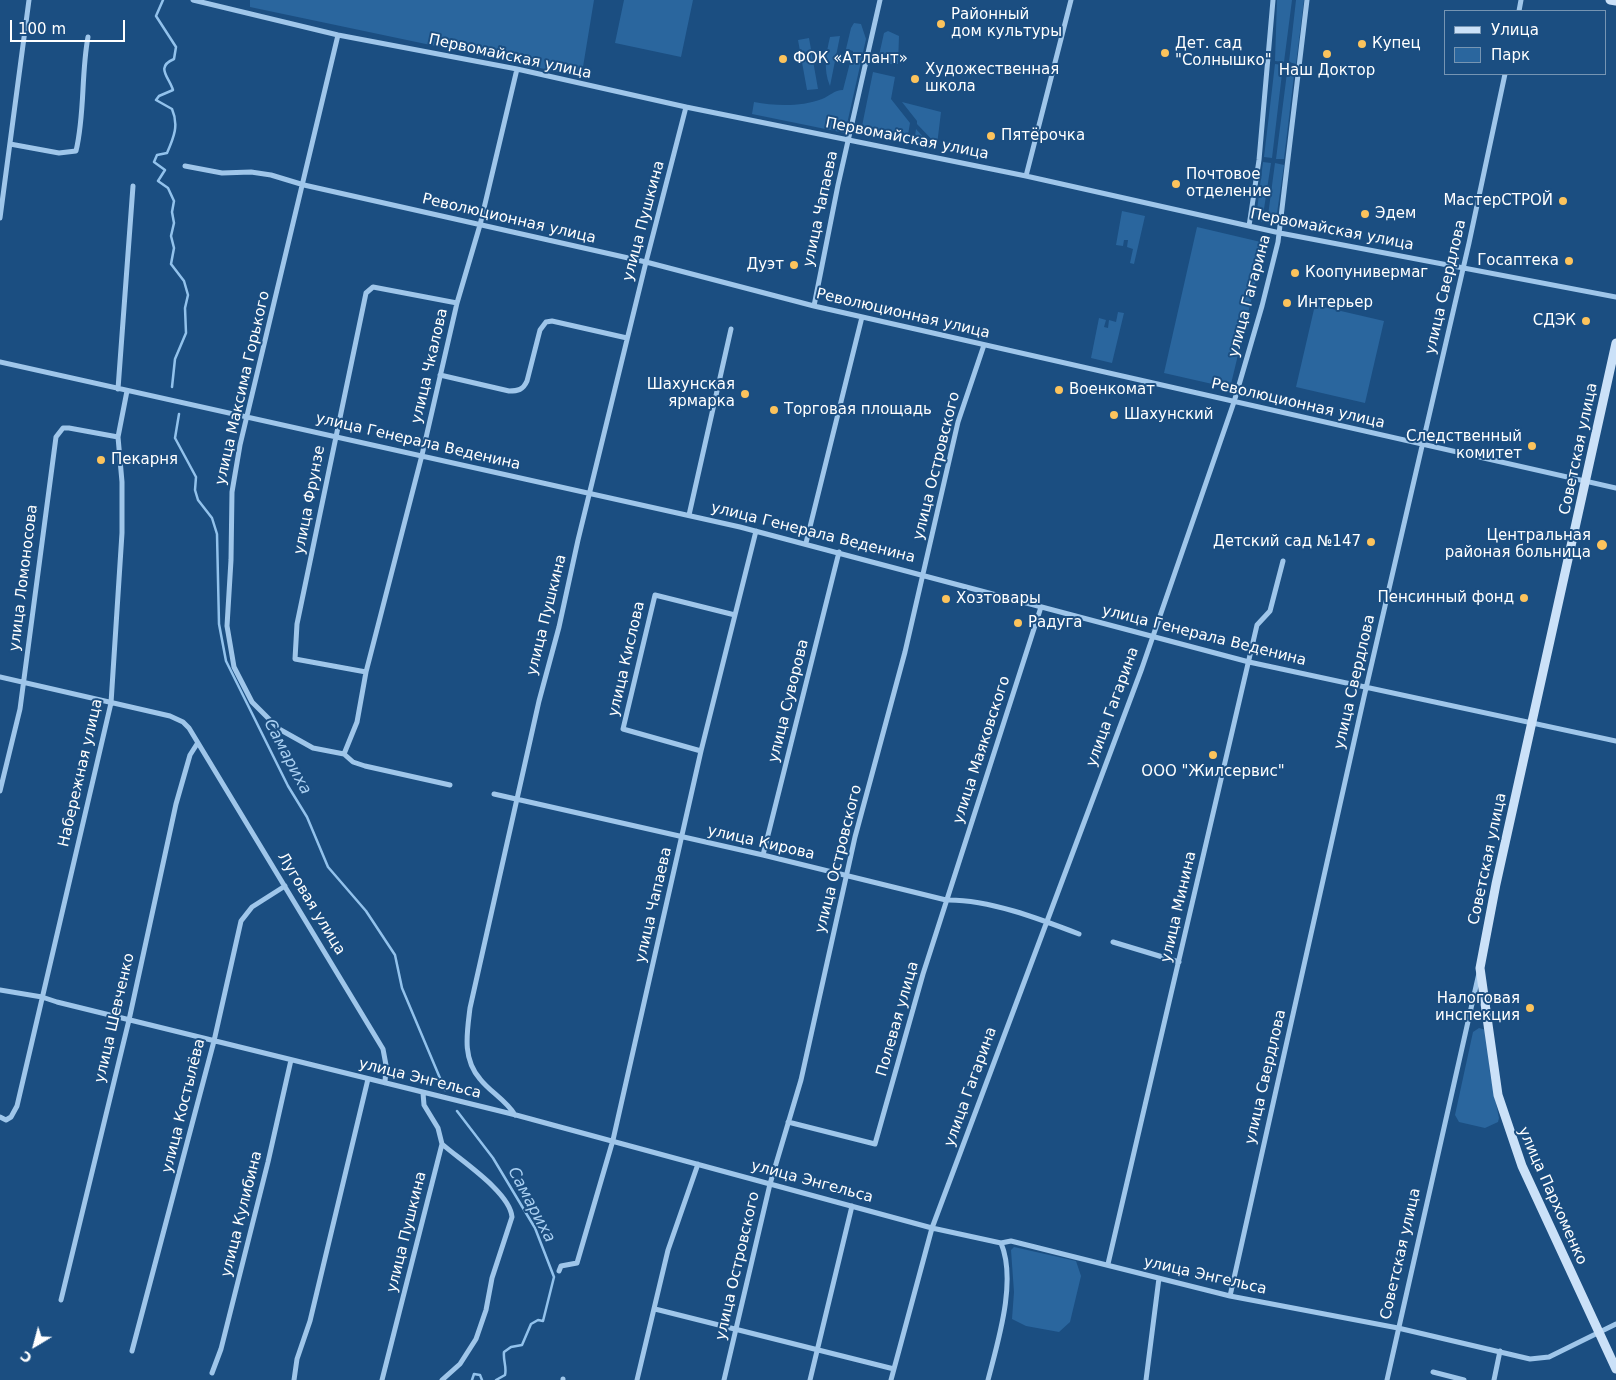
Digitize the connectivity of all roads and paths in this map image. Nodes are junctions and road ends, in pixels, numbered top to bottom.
1 (29, 0) edge
2 (193, 0) edge
3 (880, 0) edge
4 (1071, 0) edge
5 (1272, 0) edge
6 (1307, 0) edge
7 (1610, 0) edge
8 (1616, 1) edge
9 (338, 35) junction
10 (88, 37) dead end
11 (516, 69) junction
12 (1505, 75) edge
13 (686, 107) junction
14 (848, 140) junction
15 (10, 144) junction
16 (185, 166) dead end
17 (1026, 176) junction
18 (304, 185) junction
19 (133, 186) dead end
20 (0, 218) edge
21 (480, 225) junction
22 (1249, 226) junction
23 (1280, 233) junction
24 (646, 262) junction
25 (1463, 268) junction
26 (1616, 297) edge
27 (457, 303) junction
28 (814, 306) junction
29 (862, 317) junction
30 (731, 329) dead end
31 (627, 338) junction
32 (1616, 343) edge
33 (984, 345) junction
34 (0, 362) edge
35 (440, 375) junction
36 (118, 389) junction
37 (127, 391) junction
38 (1234, 402) junction
39 (248, 416) junction
40 (336, 436) junction
41 (118, 437) junction
42 (1422, 445) junction
43 (422, 455) junction
44 (1586, 481) junction
45 (1616, 488) edge
46 (589, 494) junction
47 (689, 515) junction
48 (756, 531) junction
49 (806, 543) junction
50 (839, 552) junction
51 (1283, 561) dead end
52 (923, 575) junction
53 (1041, 607) junction
54 (735, 615) junction
55 (1152, 638) junction
56 (1249, 662) junction
57 (366, 672) junction
58 (0, 677) edge
59 (24, 682) junction
60 (1366, 688) junction
61 (111, 702) junction
62 (1532, 722) junction
63 (1616, 742) edge
64 (197, 744) junction
65 (701, 751) junction
66 (344, 754) junction
67 (450, 785) dead end
68 (0, 791) edge
69 (494, 794) dead end
70 (516, 799) junction
71 (683, 838) junction
72 (763, 855) junction
73 (846, 875) junction
74 (286, 886) junction
75 (946, 900) junction
76 (1046, 921) junction
77 (1079, 934) dead end
78 (1112, 942) dead end
79 (1179, 962) junction
80 (1480, 968) junction
81 (0, 990) edge
82 (42, 996) junction
83 (128, 1020) junction
84 (214, 1041) junction
85 (291, 1060) junction
86 (368, 1079) junction
87 (385, 1083) junction
88 (423, 1093) junction
89 (516, 1115) junction
90 (0, 1117) edge
91 (788, 1122) junction
92 (613, 1140) junction
93 (442, 1144) junction
94 (698, 1164) junction
95 (770, 1184) junction
96 (852, 1206) junction
97 (932, 1228) junction
98 (1001, 1243) junction
99 (1108, 1264) junction
100 (559, 1271) dead end
101 (1159, 1278) junction
102 (1230, 1296) junction
103 (61, 1300) dead end
104 (655, 1308) junction
105 (1616, 1324) edge
106 (1398, 1328) junction
107 (736, 1329) junction
108 (1599, 1333) junction
109 (132, 1351) dead end
110 (817, 1351) junction
111 (1500, 1351) junction
112 (894, 1369) junction
113 (1616, 1369) edge
114 (1433, 1372) dead end
115 (212, 1373) dead end
116 (294, 1380) edge
117 (382, 1380) edge
118 (442, 1380) edge
119 (637, 1380) edge
120 (724, 1380) edge
121 (810, 1380) edge
122 (891, 1380) edge
123 (988, 1380) edge
124 (1146, 1380) edge
125 (1387, 1380) edge
126 (1464, 1380) edge
127 (1494, 1380) edge

1 - 15 street
2 - 9 street, Первомайская улица
3 - 14 street, улица Чапаева
4 - 17 street
5 - 22 street, улица Гагарина
6 - 23 street, улица Гагарина
7 - 8 street
9 - 11 street, Первомайская улица
9 - 18 street, улица Максима Горького
10 - 15 street
11 - 13 street, Первомайская улица
11 - 21 street, улица Чкалова
12 - 25 street, улица Свердлова
13 - 14 street, Первомайская улица
13 - 24 street, улица Пушкина
14 - 17 street, Первомайская улица
14 - 28 street, улица Чапаева
15 - 20 street
16 - 18 street, Революционная улица
17 - 22 street, Первомайская улица
18 - 21 street, Революционная улица
18 - 39 street, улица Максима Горького
19 - 36 street
21 - 24 street, Революционная улица
21 - 27 street, улица Чкалова
22 - 23 street, Первомайская улица
23 - 25 street, Первомайская улица
23 - 38 street, улица Гагарина
24 - 28 street, Революционная улица
24 - 31 street, улица Пушкина
25 - 26 street, Первомайская улица
25 - 42 street, улица Свердлова
27 - 35 street, улица Чкалова
27 - 40 street, улица Фрунзе
28 - 29 street, Революционная улица
29 - 33 street, Революционная улица
29 - 49 street
30 - 47 street
31 - 35 street
31 - 46 street, улица Пушкина
32 - 44 street, Советская улица
33 - 38 street, Революционная улица
33 - 52 street, улица Островского
34 - 36 street, улица Генерала Веденина
35 - 43 street, улица Чкалова
36 - 37 street, улица Генерала Веденина
37 - 39 street, улица Генерала Веденина
37 - 41 street, Набережная улица
38 - 42 street, Революционная улица
38 - 55 street, улица Гагарина
39 - 40 street, улица Генерала Веденина
39 - 66 street, улица Максима Горького
40 - 43 street, улица Генерала Веденина
40 - 57 street, улица Фрунзе
41 - 59 street, улица Ломоносова
41 - 61 street, Набережная улица
42 - 44 street, Революционная улица
42 - 60 street, улица Свердлова
43 - 46 street, улица Генерала Веденина
43 - 57 street, улица Чкалова
44 - 45 street, Революционная улица
44 - 62 street, Советская улица
46 - 47 street, улица Генерала Веденина
46 - 70 street, улица Пушкина
47 - 48 street, улица Генерала Веденина
48 - 49 street, улица Генерала Веденина
48 - 54 street, улица Чапаева
49 - 50 street, улица Генерала Веденина
50 - 52 street, улица Генерала Веденина
50 - 72 street, улица Суворова
51 - 56 street, улица Минина
52 - 53 street, улица Генерала Веденина
52 - 73 street, улица Островского
53 - 55 street, улица Генерала Веденина
53 - 75 street, улица Маяковского
54 - 65 street, улица Чапаева
54 - 65 street, улица Кислова
55 - 56 street, улица Генерала Веденина
55 - 76 street, улица Гагарина
56 - 60 street, улица Генерала Веденина
56 - 79 street, улица Минина
57 - 66 street, улица Чкалова
58 - 59 street
59 - 61 street
59 - 68 street, улица Ломоносова
60 - 62 street, улица Генерала Веденина
60 - 102 street, улица Свердлова
61 - 64 street
61 - 82 street, Набережная улица
62 - 63 street, улица Генерала Веденина
62 - 80 street, Советская улица
64 - 74 street, Луговая улица
64 - 83 street, улица Шевченко
65 - 71 street, улица Чапаева
66 - 67 street
69 - 70 street, улица Кирова
70 - 71 street, улица Кирова
70 - 89 street, улица Пушкина
71 - 72 street, улица Кирова
71 - 92 street, улица Чапаева
72 - 73 street, улица Кирова
73 - 75 street, улица Кирова
73 - 91 street, улица Островского
74 - 84 street, улица Костылёва
74 - 87 street, Луговая улица
75 - 76 street, улица Кирова
75 - 91 street, Полевая улица
76 - 77 street, улица Кирова
76 - 97 street, улица Гагарина
78 - 79 street
79 - 99 street, улица Минина
80 - 106 street, Советская улица
80 - 108 street, улица Пархоменко
81 - 82 street, улица Энгельса
82 - 83 street, улица Энгельса
82 - 90 street, Набережная улица
83 - 84 street, улица Энгельса
83 - 103 street, улица Шевченко
84 - 85 street, улица Энгельса
84 - 109 street, улица Костылёва
85 - 86 street, улица Энгельса
85 - 115 street, улица Кулибина
86 - 87 street, улица Энгельса
86 - 116 street
87 - 88 street, улица Энгельса
88 - 89 street, улица Энгельса
88 - 93 street
89 - 92 street, улица Энгельса
91 - 95 street, улица Островского
92 - 94 street, улица Энгельса
92 - 100 street, улица Чапаева
93 - 117 street, улица Пушкина
93 - 118 street
94 - 95 street, улица Энгельса
94 - 104 street
95 - 96 street, улица Энгельса
95 - 107 street, улица Островского
96 - 97 street, улица Энгельса
96 - 110 street
97 - 98 street, улица Энгельса
97 - 112 street, улица Гагарина
98 - 99 street, улица Энгельса
98 - 123 street
99 - 101 street, улица Энгельса
101 - 102 street, улица Энгельса
101 - 124 street
102 - 106 street, улица Энгельса
104 - 107 street
104 - 119 street
105 - 108 street, улица Энгельса
106 - 111 street, улица Энгельса
106 - 125 street, Советская улица
107 - 110 street
107 - 120 street, улица Островского
108 - 111 street, улица Энгельса
108 - 113 street, улица Пархоменко
110 - 112 street
110 - 121 street
111 - 127 street
112 - 122 street, улица Гагарина
114 - 126 street

